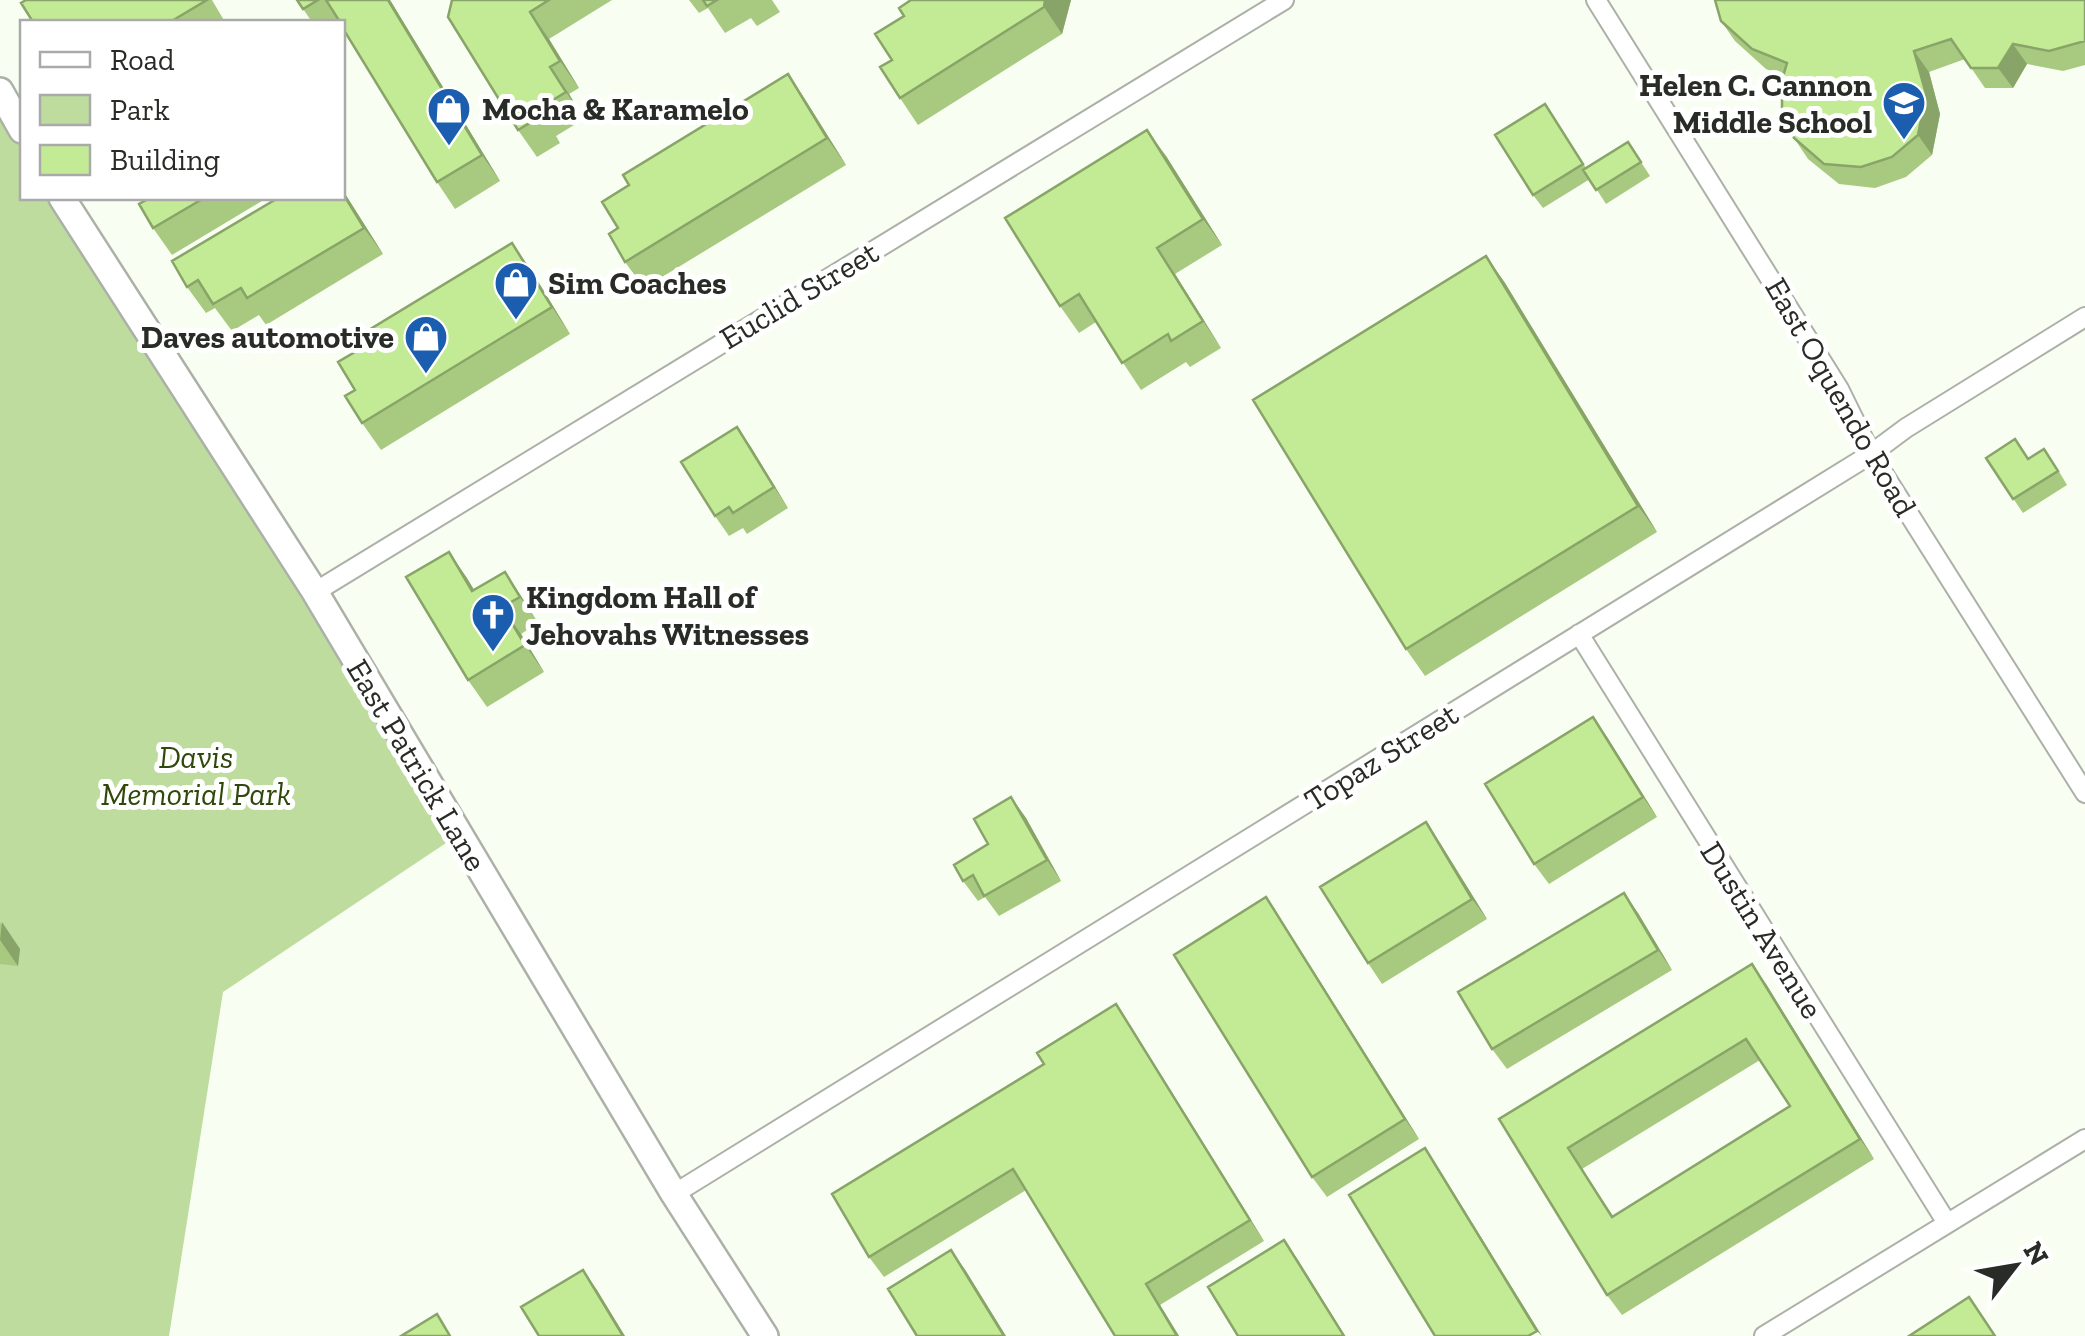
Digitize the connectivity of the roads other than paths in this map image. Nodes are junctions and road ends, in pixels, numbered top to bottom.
1 (1284, 0) edge
2 (1596, 0) edge
3 (0, 91) edge
4 (20, 126) edge
5 (63, 200) edge
6 (2085, 318) edge
7 (1871, 454) junction
8 (315, 592) junction
9 (1580, 634) junction
10 (2085, 794) edge
11 (2085, 1138) edge
12 (674, 1194) junction
13 (1948, 1223) junction
14 (765, 1336) edge
15 (1764, 1336) edge

1 - 8 street, Euclid Street
2 - 7 street, East Oquendo Road
3 - 4 main road
5 - 8 main road, East Patrick Lane
6 - 7 street, Topaz Street
7 - 9 street, Topaz Street
7 - 10 street, East Oquendo Road
8 - 12 main road, East Patrick Lane
9 - 12 street, Topaz Street
9 - 13 street, Dustin Avenue
11 - 13 street
12 - 14 main road, East Patrick Lane
13 - 15 street

